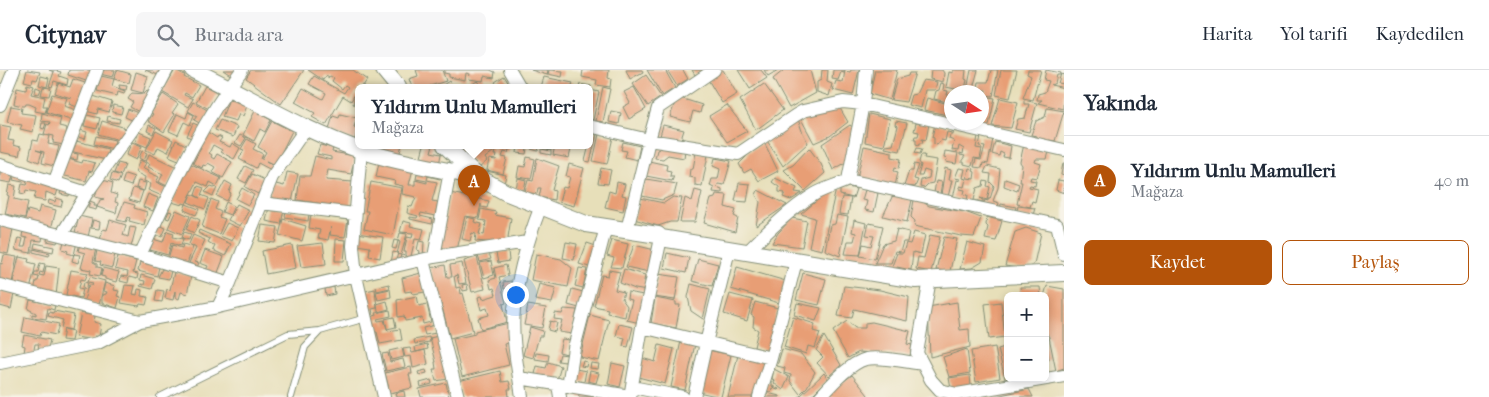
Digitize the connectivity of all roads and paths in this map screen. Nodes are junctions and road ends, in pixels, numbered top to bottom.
1 (14, 70) edge
2 (97, 70) edge
3 (167, 70) edge
4 (193, 70) edge
5 (242, 70) edge
6 (510, 70) edge
7 (714, 70) edge
8 (866, 70) edge
9 (518, 84) edge
10 (229, 87) junction
11 (863, 104) junction
12 (0, 105) edge
13 (593, 127) edge
14 (306, 128) junction
15 (648, 140) junction
16 (355, 145) edge
17 (362, 149) edge
18 (366, 149) edge
19 (448, 149) edge
20 (1064, 150) edge
21 (0, 165) edge
22 (450, 171) junction
23 (478, 177) junction
24 (848, 180) junction
25 (54, 183) junction
26 (87, 193) junction
27 (261, 203) junction
28 (541, 206) junction
29 (356, 214) junction
30 (0, 220) edge
31 (606, 227) junction
32 (627, 230) junction
33 (62, 234) junction
34 (661, 238) junction
35 (527, 242) junction
36 (728, 250) junction
37 (746, 253) junction
38 (1064, 254) edge
39 (140, 255) junction
40 (428, 259) junction
41 (796, 261) junction
42 (1064, 274) edge
43 (356, 276) junction
44 (930, 279) junction
45 (230, 284) junction
46 (0, 285) edge
47 (218, 307) junction
48 (366, 318) junction
49 (140, 320) junction
50 (642, 327) junction
51 (320, 331) junction
52 (706, 343) junction
53 (771, 358) junction
54 (0, 363) edge
55 (922, 364) junction
56 (1064, 376) edge
57 (519, 378) junction
58 (562, 389) edge
59 (631, 393) edge
60 (936, 394) edge
61 (160, 397) edge
62 (291, 397) edge
63 (384, 397) edge
64 (458, 397) edge
65 (522, 397) edge
66 (683, 397) edge
67 (694, 397) edge
68 (759, 397) edge
69 (820, 397) edge

1 - 12 street
2 - 25 street
3 - 26 street
4 - 10 street
5 - 10 street
6 - 9 street
7 - 15 street
8 - 11 street
10 - 14 street
10 - 39 street
11 - 15 street
11 - 20 street
11 - 24 street
13 - 15 street
14 - 16 street
14 - 27 street
15 - 32 street
17 - 29 street
18 - 22 street
19 - 23 street
21 - 25 street
22 - 23 street
22 - 40 street
23 - 28 street
24 - 37 street
24 - 38 street
25 - 26 street
26 - 33 street
27 - 29 street
27 - 45 street
28 - 31 street
28 - 35 street
29 - 43 street
30 - 33 street
31 - 32 street
31 - 58 street
32 - 34 street
33 - 39 street
34 - 36 street
34 - 50 street
35 - 40 street
35 - 57 street
36 - 37 street
36 - 52 street
37 - 41 street
39 - 45 street
40 - 43 street
40 - 64 street
41 - 44 street
41 - 53 street
42 - 44 street
43 - 47 street
43 - 48 street
44 - 55 street
45 - 47 street
46 - 49 street
47 - 49 street
48 - 51 lane
48 - 63 street
49 - 54 street
50 - 52 street
50 - 59 street
51 - 61 lane
51 - 62 lane
52 - 53 street
52 - 67 street
53 - 68 street
55 - 60 street
55 - 69 street
56 - 60 street
57 - 58 street
57 - 65 street
58 - 59 street
59 - 66 street

